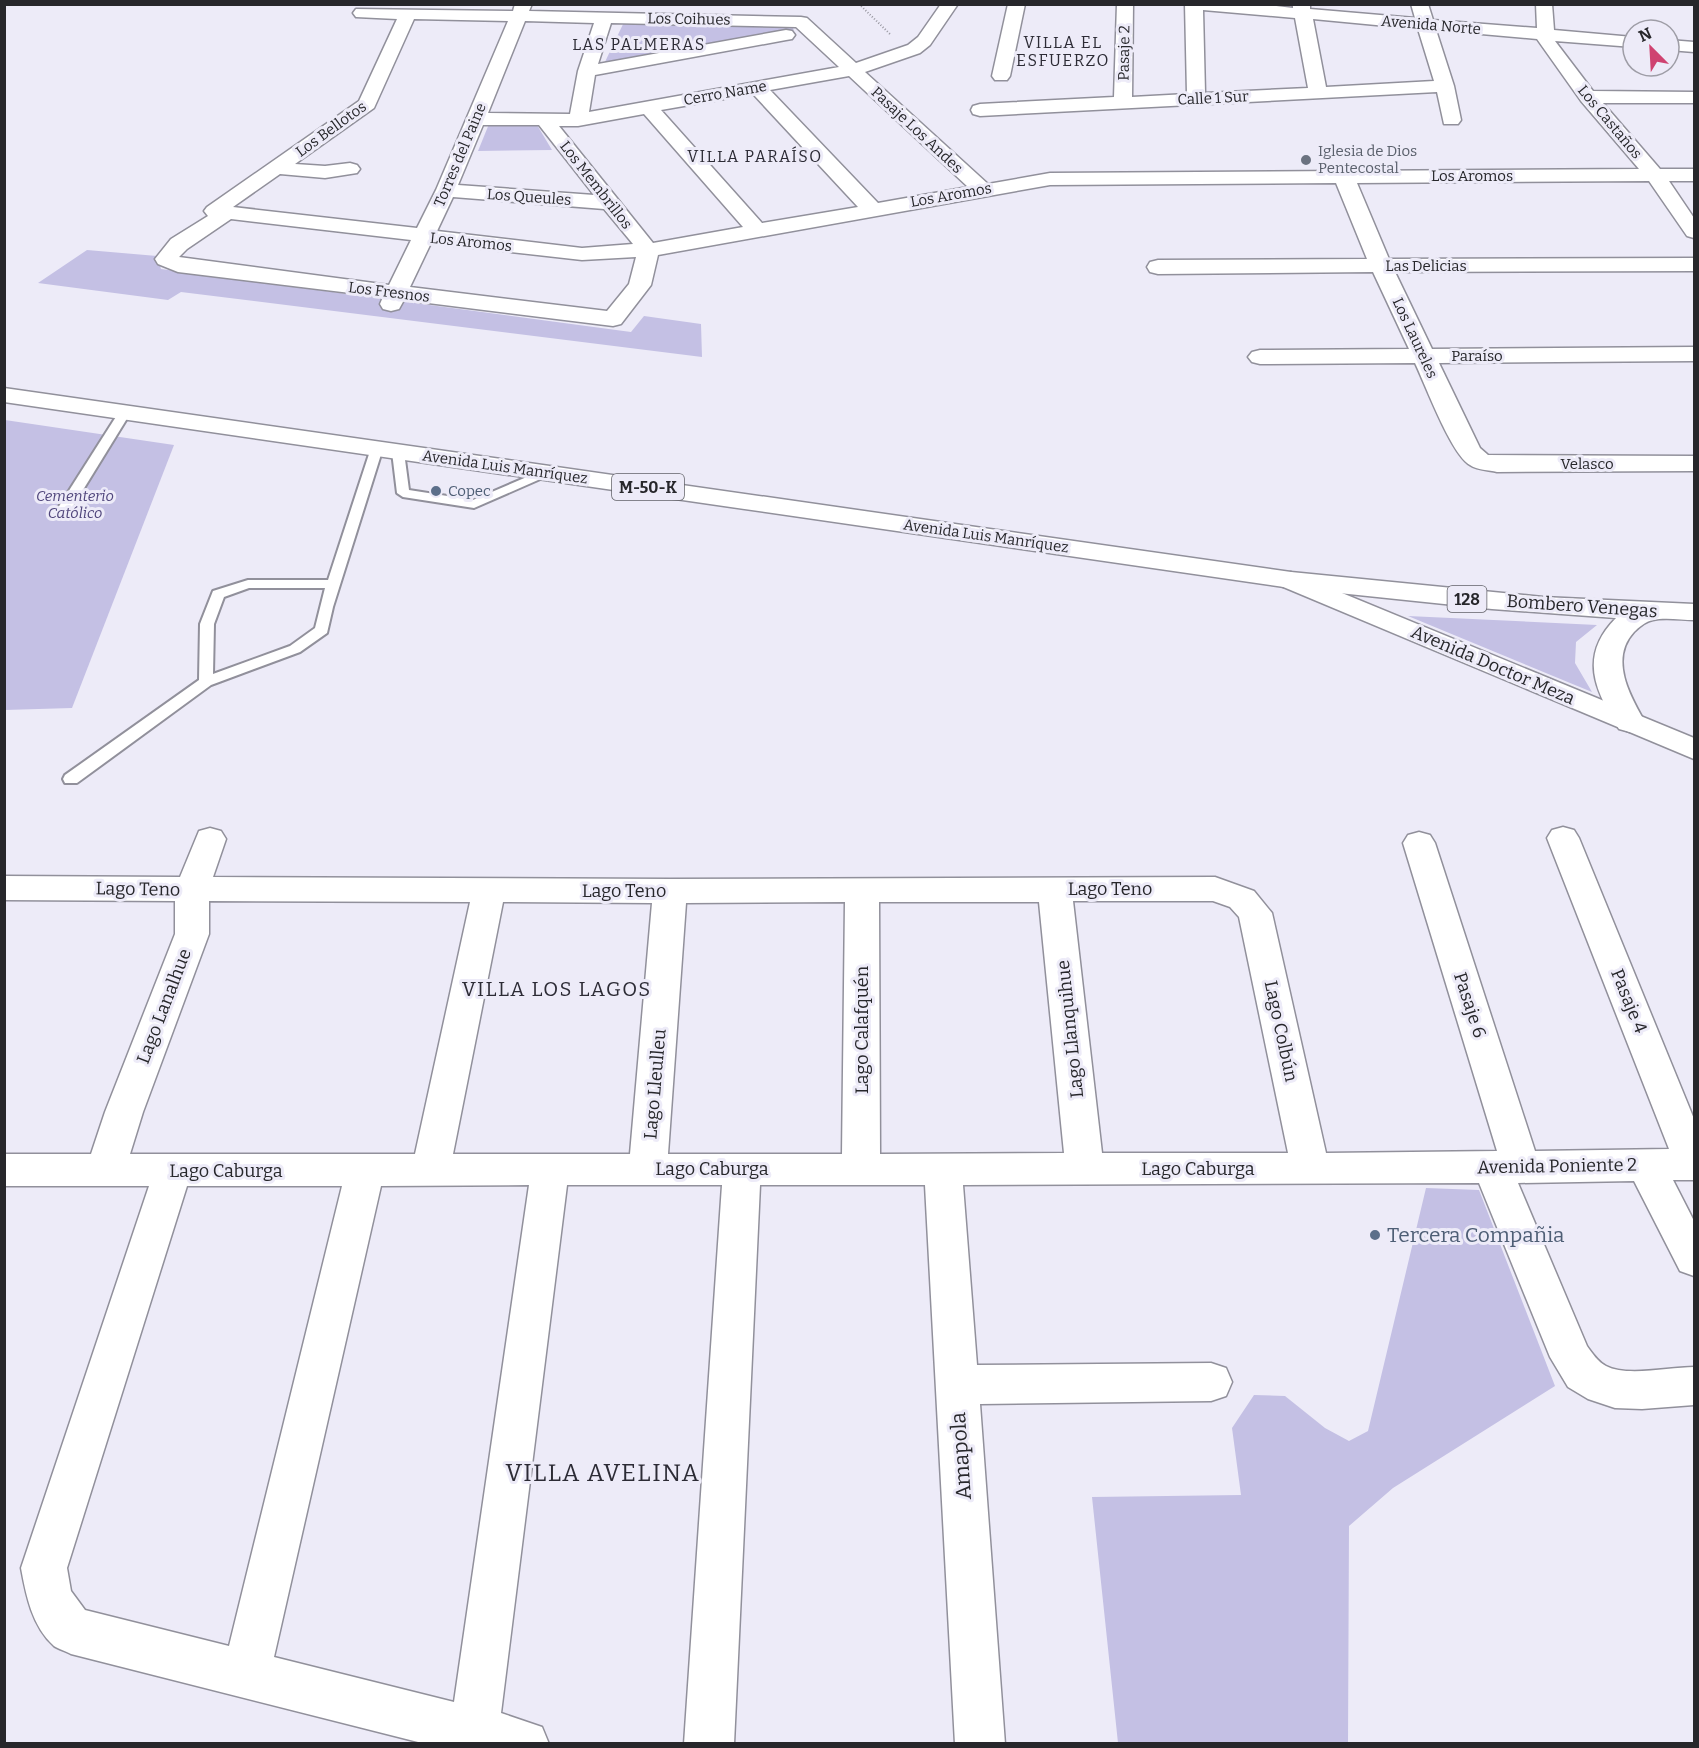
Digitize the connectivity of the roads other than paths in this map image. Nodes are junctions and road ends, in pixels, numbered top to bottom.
1 (950, 4) edge
2 (1017, 4) edge
3 (1125, 4) edge
4 (1419, 4) edge
5 (1544, 4) edge
6 (1194, 5) edge
7 (1302, 9) edge
8 (522, 10) edge
9 (362, 13) dead end
10 (408, 14) junction
11 (604, 18) junction
12 (1424, 24) junction
13 (806, 26) junction
14 (1546, 34) junction
15 (1621, 41) edge
16 (852, 70) junction
17 (587, 71) junction
18 (1001, 76) dead end
19 (1446, 86) junction
20 (757, 87) junction
21 (1317, 92) junction
22 (1588, 97) junction
23 (1695, 97) edge
24 (1196, 99) junction
25 (1123, 102) junction
26 (648, 107) junction
27 (980, 110) dead end
28 (475, 120) junction
29 (545, 120) junction
30 (578, 120) junction
31 (1451, 120) dead end
32 (277, 168) junction
33 (350, 169) dead end
34 (1655, 176) junction
35 (1695, 176) edge
36 (1344, 177) junction
37 (446, 190) junction
38 (983, 190) junction
39 (612, 203) junction
40 (872, 209) junction
41 (221, 212) junction
42 (756, 229) junction
43 (1695, 232) edge
44 (424, 237) junction
45 (648, 250) junction
46 (166, 259) joint
47 (1695, 264) edge
48 (1381, 266) junction
49 (1158, 267) dead end
50 (393, 298) junction
51 (1695, 354) edge
52 (1422, 356) junction
53 (1260, 357) dead end
54 (4, 395) edge
55 (125, 412) junction
56 (388, 450) junction
57 (1480, 461) joint
58 (1695, 464) edge
59 (548, 473) junction
60 (63, 511) dead end
61 (1291, 580) junction
62 (334, 584) junction
63 (1644, 612) junction
64 (1695, 612) edge
65 (206, 682) junction
66 (1630, 722) junction
67 (1695, 749) edge
68 (71, 779) dead end
69 (1563, 838) dead end
70 (210, 839) dead end
71 (1419, 843) dead end
72 (5, 889) edge
73 (192, 890) junction
74 (1055, 890) junction
75 (489, 891) junction
76 (670, 891) junction
77 (862, 891) junction
78 (1242, 899) joint
79 (1645, 1164) junction
80 (1694, 1164) edge
81 (1506, 1167) junction
82 (742, 1168) junction
83 (1419, 1168) joint
84 (943, 1169) junction
85 (1084, 1169) junction
86 (1310, 1169) junction
87 (4, 1170) edge
88 (172, 1170) junction
89 (431, 1170) junction
90 (550, 1170) junction
91 (648, 1170) junction
92 (861, 1170) junction
93 (105, 1171) junction
94 (365, 1171) junction
95 (1695, 1259) edge
96 (1211, 1382) dead end
97 (957, 1385) junction
98 (1695, 1386) edge
99 (246, 1674) junction
100 (474, 1731) junction
101 (525, 1743) edge
102 (709, 1743) edge
103 (980, 1743) edge

1 - 16 street, Cerro Name
2 - 18 street
3 - 25 street, Pasaje 2
4 - 12 street
5 - 14 street, Los Castaños
6 - 7 street, Avenida Norte
6 - 24 street
7 - 12 street, Avenida Norte
7 - 21 street
8 - 10 street, Los Coihues
8 - 11 street, Los Coihues
8 - 28 street, Torres del Paine
9 - 10 street, Los Coihues
10 - 32 street, Los Bellotos
11 - 13 street, Los Coihues
11 - 17 street
12 - 14 street, Avenida Norte
12 - 19 street
13 - 16 street, Pasaje Los Andes
13 - 17 street
14 - 15 street, Avenida Norte
14 - 22 street, Los Castaños
16 - 20 street, Cerro Name
16 - 38 street, Pasaje Los Andes
17 - 30 street
19 - 21 street, Calle 1 Sur
19 - 31 street
20 - 26 street, Cerro Name
20 - 40 street
21 - 24 street, Calle 1 Sur
22 - 23 street
22 - 34 street, Los Castaños
24 - 25 street, Calle 1 Sur
25 - 27 street, Calle 1 Sur
26 - 30 street, Cerro Name
26 - 42 street
28 - 29 street, Cerro Name
28 - 37 street, Torres del Paine
29 - 30 street, Cerro Name
29 - 39 street, Los Membrillos
32 - 33 street
32 - 41 street, Los Bellotos
34 - 35 street, Los Aromos
34 - 36 street, Los Aromos
34 - 43 street, Los Castaños
36 - 38 street, Los Aromos
36 - 48 street, Los Laureles
37 - 39 street, Los Queules
37 - 44 street, Torres del Paine
38 - 40 street, Los Aromos
39 - 45 street, Los Membrillos
40 - 42 street, Los Aromos
41 - 44 street, Los Aromos
41 - 46 street, Los Bellotos
42 - 45 street, Los Aromos
44 - 45 street, Los Aromos
44 - 50 street, Torres del Paine
45 - 50 street, Los Fresnos
46 - 50 street, Los Fresnos
47 - 48 street, Las Delicias
48 - 49 street, Las Delicias
48 - 52 street, Los Laureles
51 - 52 street, Paraíso
52 - 53 street, Paraíso
52 - 57 street, Los Laureles
54 - 55 street, Avenida Luis Manríquez / M-50-K
55 - 56 street, Avenida Luis Manríquez / M-50-K
55 - 60 lane
56 - 59 street, Avenida Luis Manríquez / M-50-K
56 - 59 lane
56 - 62 lane
57 - 58 street, Velasco
59 - 61 street, Avenida Luis Manríquez / M-50-K
61 - 63 street, Bombero Venegas / 128
61 - 66 street, Avenida Doctor Meza
62 - 65 lane
62 - 65 lane
63 - 64 street, Bombero Venegas / 128
63 - 66 street
65 - 68 lane
66 - 67 street, Avenida Doctor Meza
69 - 80 street, Pasaje 4
70 - 73 street, Lago Lanalhue
71 - 81 street, Pasaje 6
72 - 73 street, Lago Teno
73 - 75 street, Lago Teno
73 - 93 street, Lago Lanalhue
74 - 77 street, Lago Teno
74 - 78 street, Lago Teno
74 - 85 street, Lago Llanquihue
75 - 76 street, Lago Teno
75 - 89 street
76 - 77 street, Lago Teno
76 - 91 street, Lago Lleulleu
77 - 92 street, Lago Calafquén
78 - 86 street, Lago Colbún
79 - 80 street, Avenida Poniente 2
79 - 81 street, Avenida Poniente 2
79 - 95 street
81 - 83 street, Avenida Poniente 2
81 - 98 street, Pasaje 6
82 - 91 street, Lago Caburga
82 - 92 street, Lago Caburga
82 - 102 street
83 - 86 street, Lago Caburga
84 - 85 street, Lago Caburga
84 - 92 street, Lago Caburga
84 - 97 street, Amapola
85 - 86 street, Lago Caburga
87 - 93 street, Lago Caburga
88 - 93 street, Lago Caburga
88 - 94 street, Lago Caburga
88 - 99 street
89 - 90 street, Lago Caburga
89 - 94 street, Lago Caburga
90 - 91 street, Lago Caburga
90 - 100 street
94 - 99 street
96 - 97 street
97 - 103 street, Amapola
99 - 100 street
100 - 101 street

